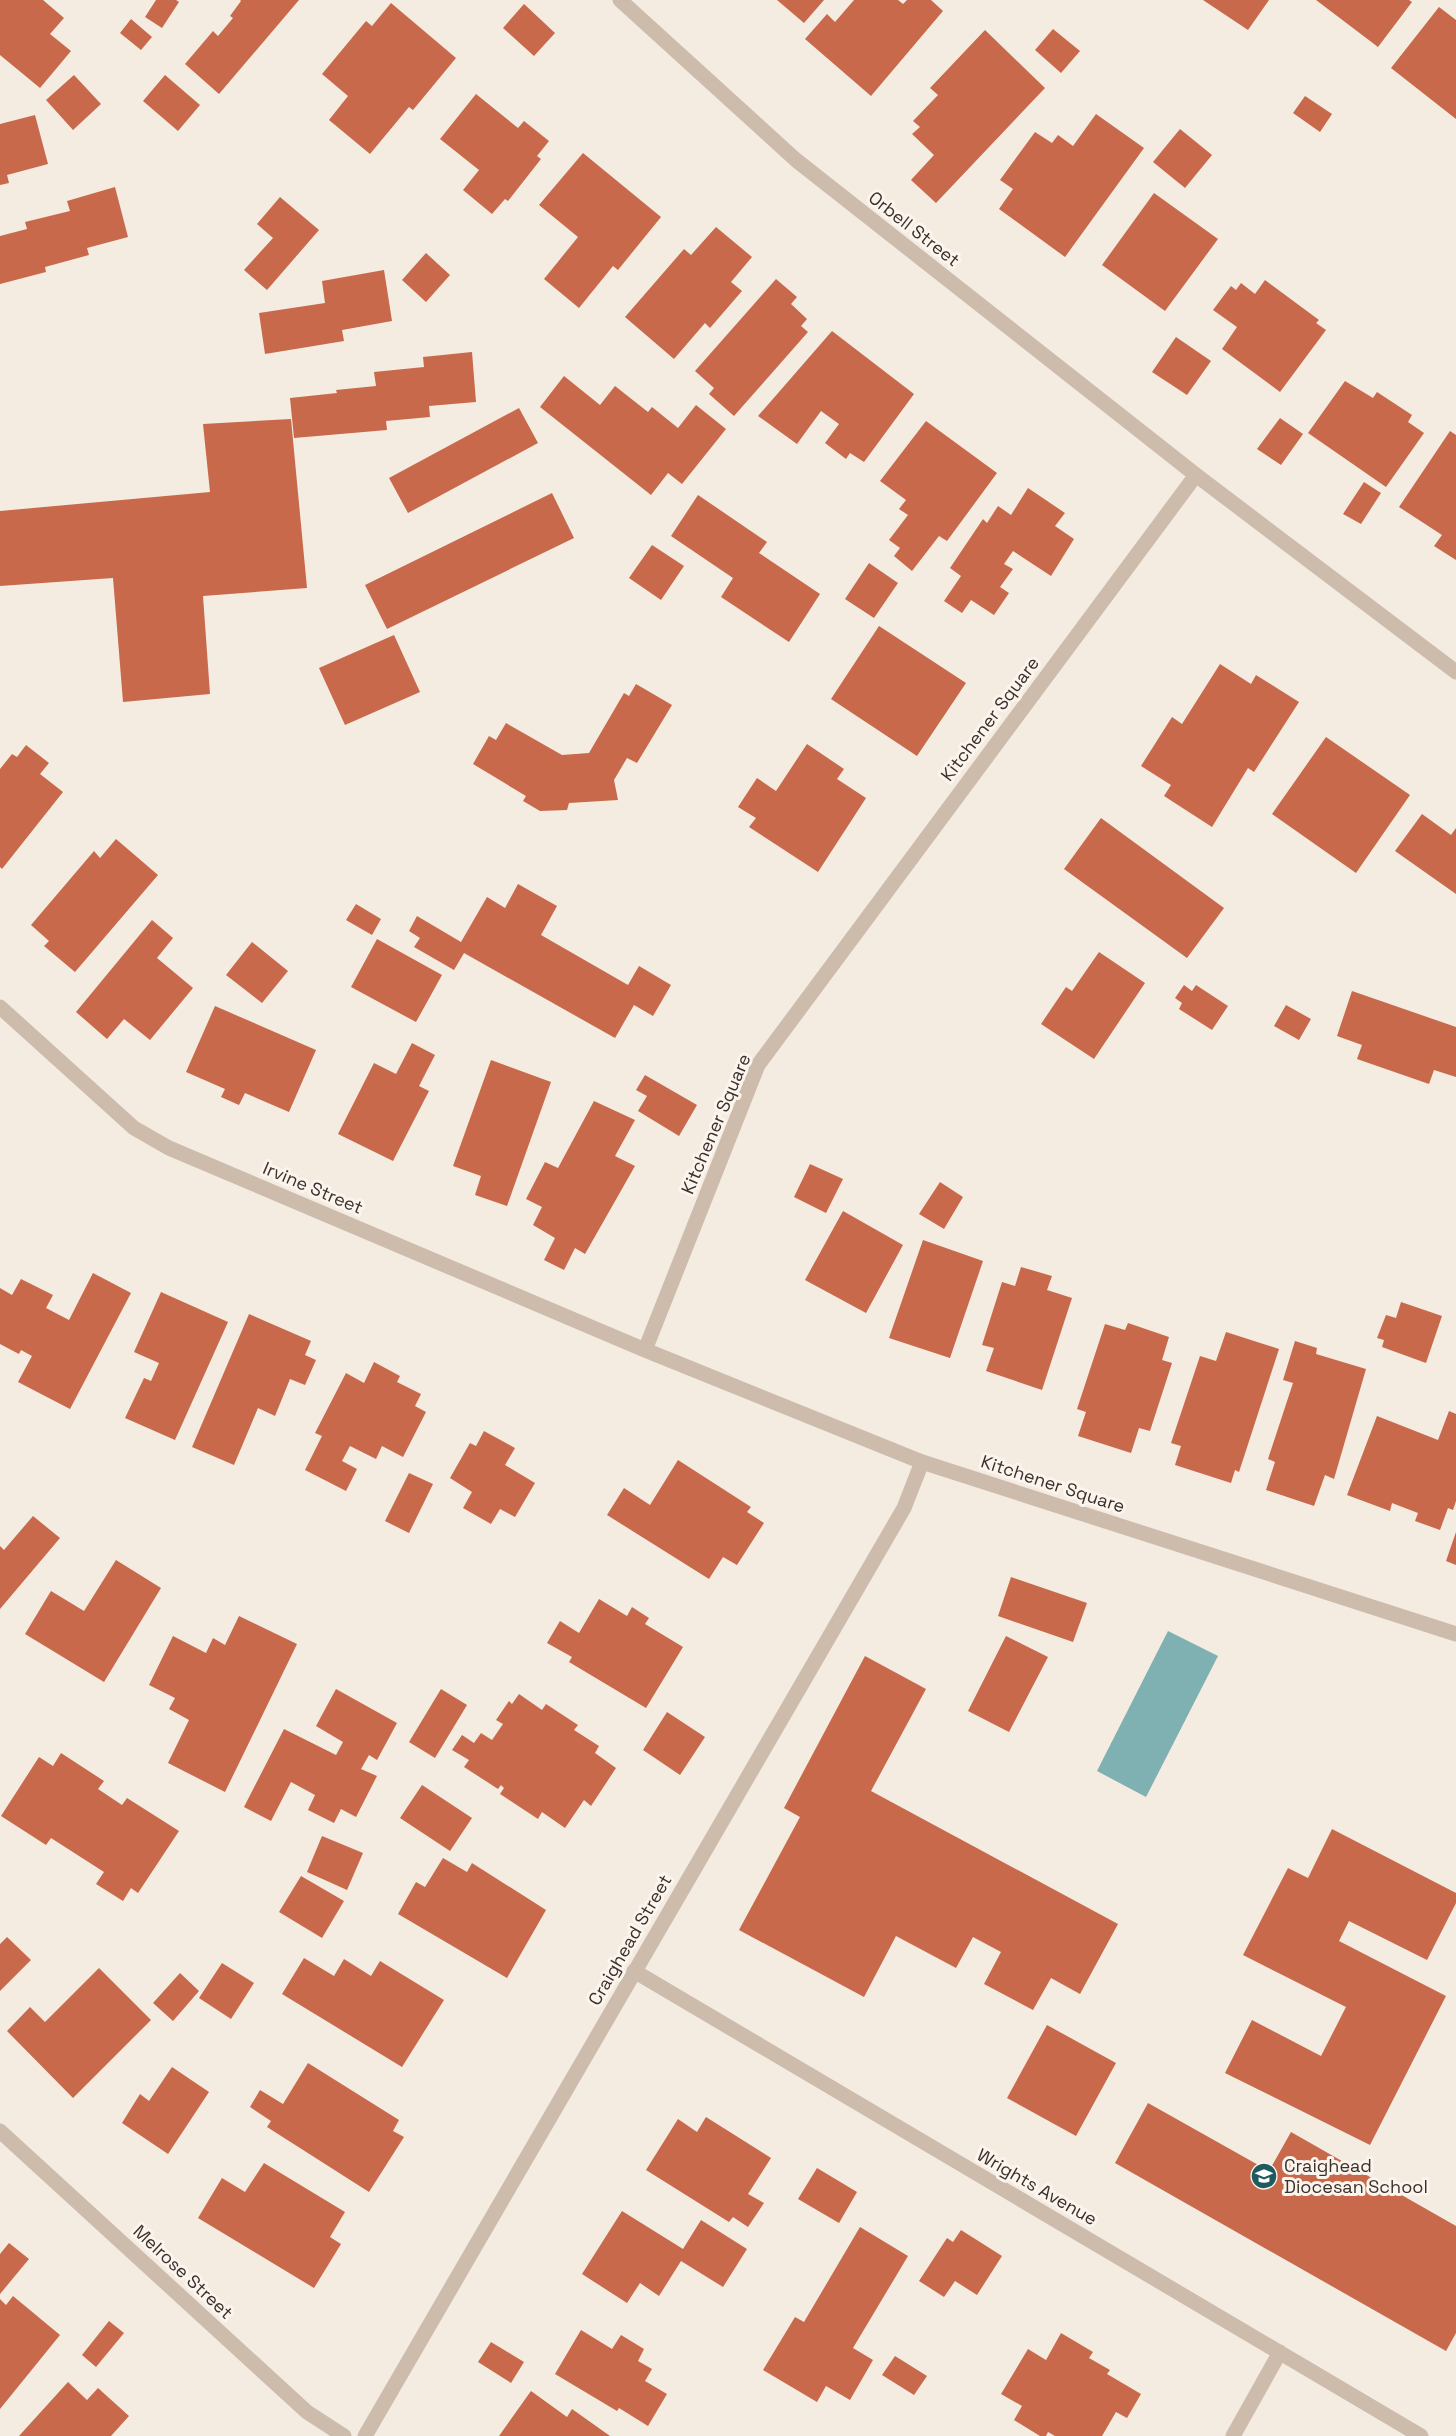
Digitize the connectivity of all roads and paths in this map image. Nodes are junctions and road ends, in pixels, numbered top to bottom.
1 (620, 0) edge
2 (1196, 475) junction
3 (1456, 672) edge
4 (0, 1007) edge
5 (645, 1350) junction
6 (922, 1462) junction
7 (1456, 1634) edge
8 (634, 1971) junction
9 (0, 2131) edge
10 (1280, 2352) junction
11 (344, 2436) edge
12 (365, 2436) edge
13 (1233, 2436) edge
14 (1421, 2436) edge

1 - 2 street, Orbell Street
2 - 3 street
2 - 5 street, Kitchener Square
4 - 5 street, Irvine Street
5 - 6 street, Kitchener Square
6 - 7 street, Kitchener Square
6 - 8 street, Craighead Street
8 - 10 street, Wrights Avenue
8 - 12 street, Craighead Street
9 - 11 street, Melrose Street
10 - 13 street
10 - 14 street, Wrights Avenue

